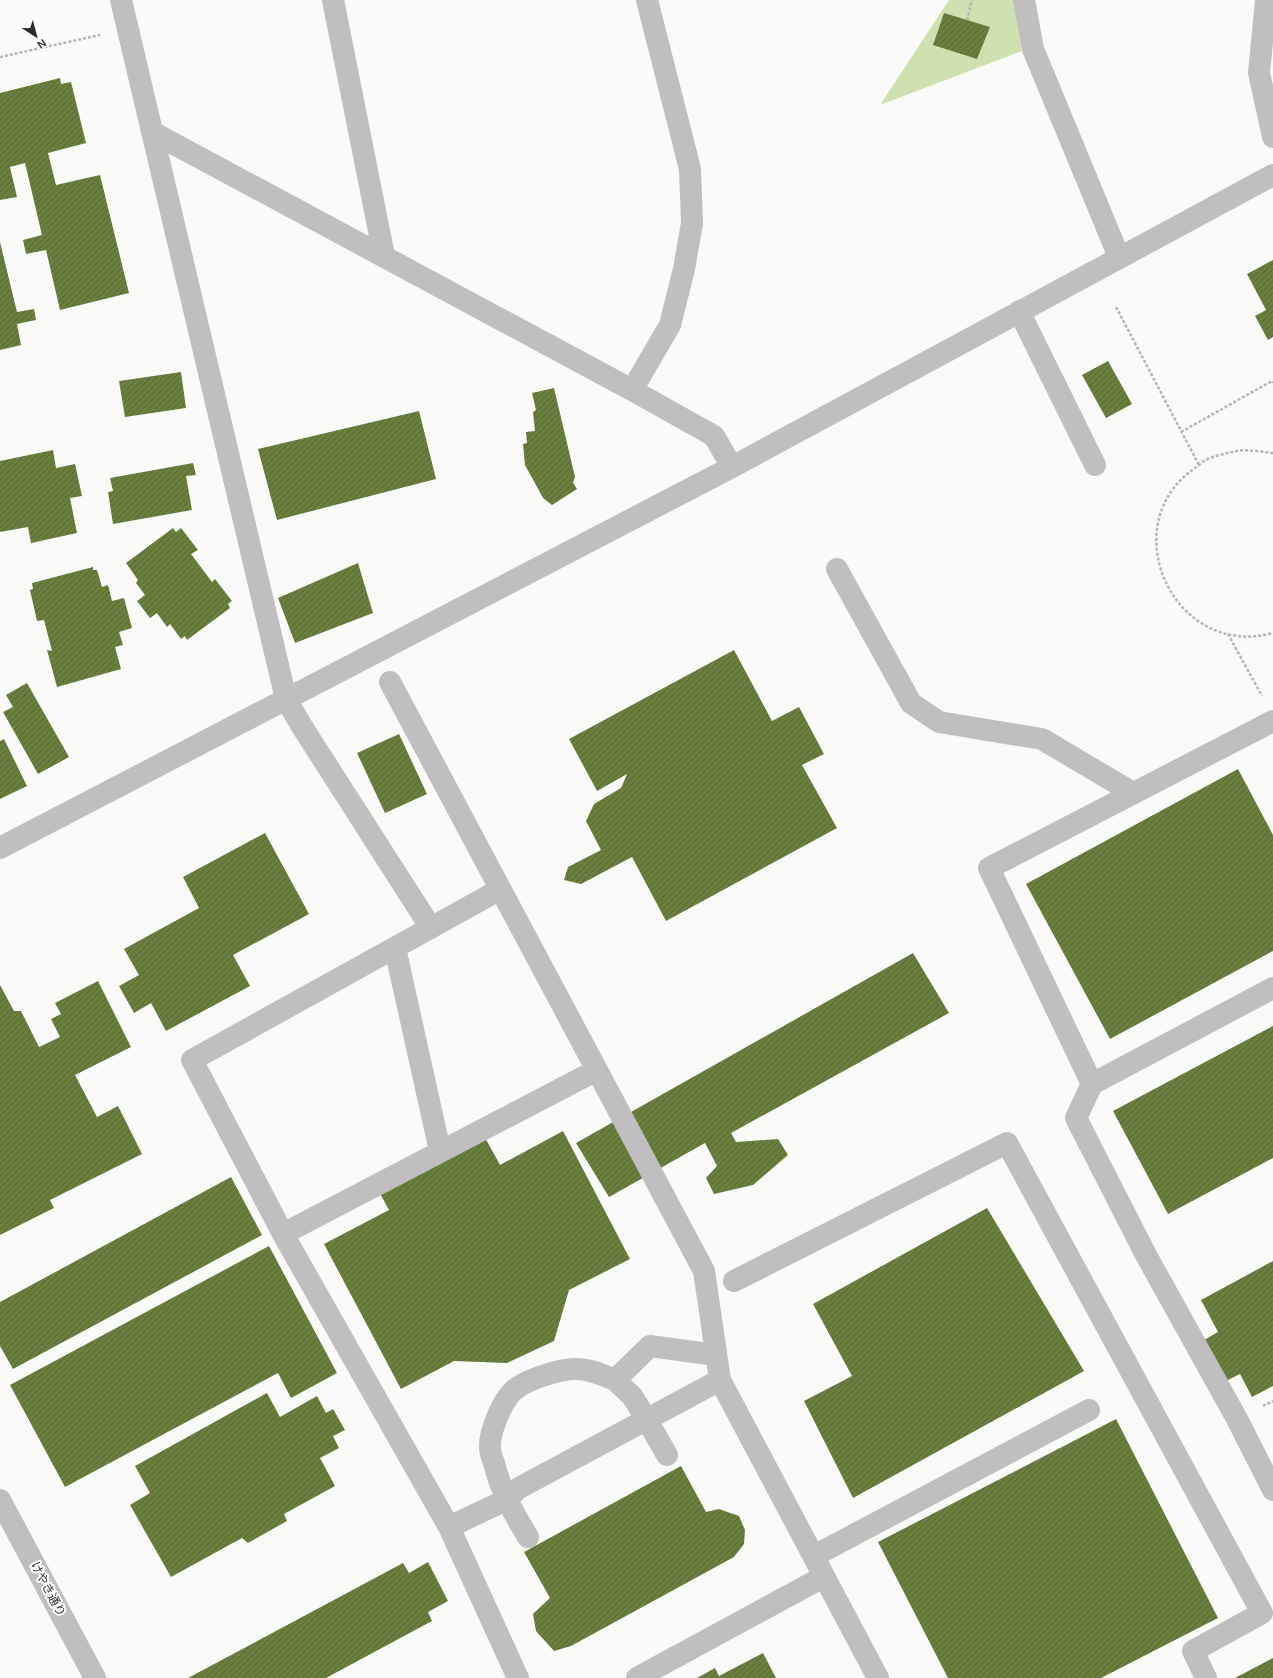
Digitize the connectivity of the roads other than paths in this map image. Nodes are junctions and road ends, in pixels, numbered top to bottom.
1 (121, 0) edge
2 (332, 0) edge
3 (646, 0) edge
4 (1024, 0) edge
5 (1266, 0) edge
6 (152, 132) junction
7 (1273, 137) edge
8 (1273, 175) edge
9 (384, 256) junction
10 (1119, 257) junction
11 (1019, 311) junction
12 (632, 390) junction
13 (1095, 465) dead end
14 (732, 467) junction
15 (837, 569) dead end
16 (390, 682) dead end
17 (286, 699) junction
18 (1269, 711) edge
19 (1133, 793) junction
20 (0, 848) edge
21 (500, 890) junction
22 (431, 928) junction
23 (395, 948) junction
24 (1273, 988) edge
25 (597, 1070) junction
26 (1092, 1084) junction
27 (440, 1151) junction
28 (283, 1234) junction
29 (734, 1281) dead end
30 (716, 1355) junction
31 (615, 1380) junction
32 (720, 1380) junction
33 (1089, 1410) dead end
34 (667, 1455) dead end
35 (1273, 1490) edge
36 (0, 1500) edge
37 (506, 1500) junction
38 (449, 1527) junction
39 (528, 1537) dead end
40 (814, 1556) junction
41 (823, 1577) junction
42 (95, 1678) edge
43 (518, 1678) edge
44 (637, 1678) edge
45 (878, 1678) edge
46 (1206, 1678) edge

1 - 6 street
2 - 9 street
3 - 12 street
4 - 10 street
5 - 7 street
6 - 9 street
6 - 17 street
8 - 10 street
9 - 12 street
10 - 11 street
11 - 13 street
11 - 14 street
12 - 14 street
14 - 17 street
15 - 19 street
16 - 21 street
17 - 20 street
17 - 22 street
18 - 19 street
19 - 26 street
21 - 22 street
21 - 25 street
22 - 23 street
23 - 27 street
23 - 28 street
24 - 26 street
25 - 27 street
25 - 30 street
26 - 35 street
27 - 28 street
28 - 38 street
29 - 46 street
30 - 31 street
30 - 32 street
31 - 34 street
31 - 37 street
32 - 37 street
32 - 40 street
33 - 40 street
36 - 42 street, けやき通り
37 - 38 street
37 - 39 street
38 - 43 street
40 - 41 street
41 - 44 street
41 - 45 street

